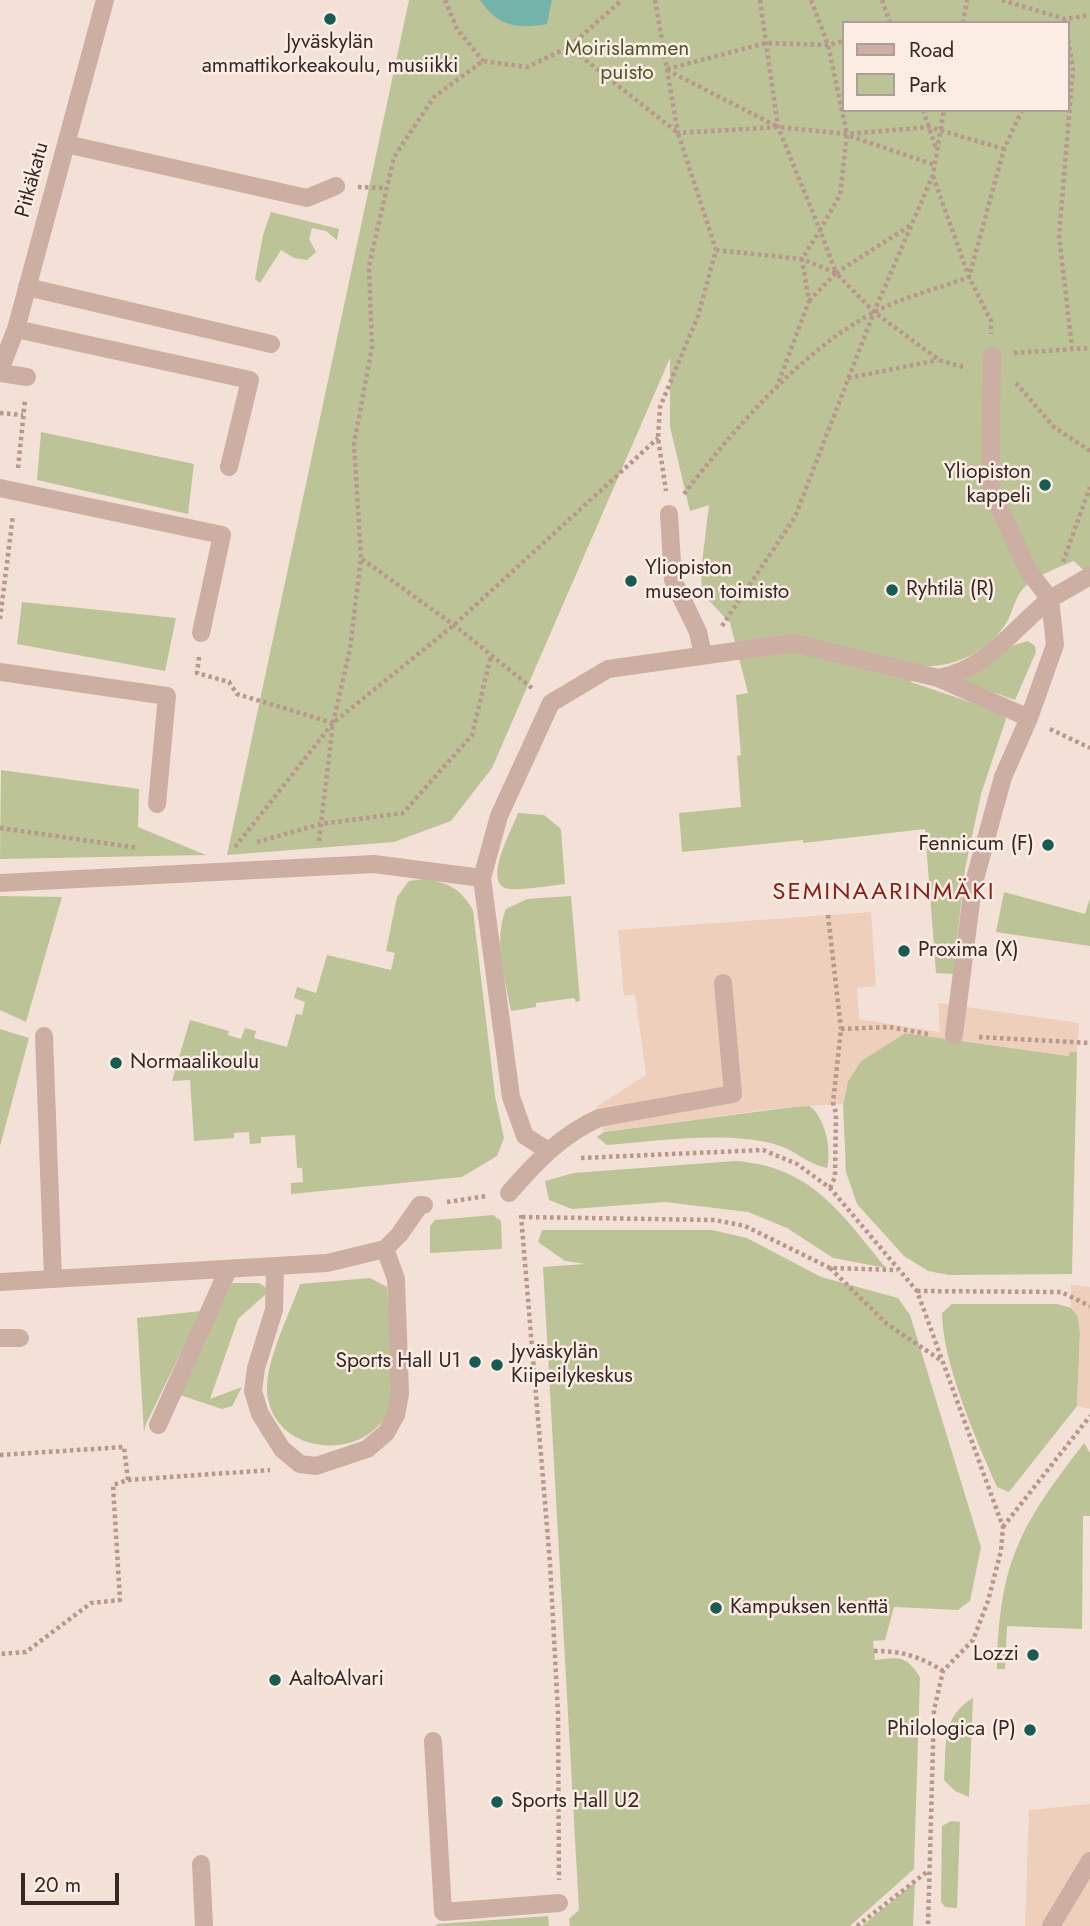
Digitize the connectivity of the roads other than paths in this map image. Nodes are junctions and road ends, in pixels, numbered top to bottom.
1 (106, 0) edge
2 (66, 144) junction
3 (336, 186) dead end
4 (27, 287) junction
5 (16, 329) junction
6 (271, 344) dead end
7 (992, 356) road end
8 (0, 372) edge
9 (27, 377) dead end
10 (229, 467) dead end
11 (0, 488) edge
12 (669, 514) road end
13 (1090, 576) edge
14 (1050, 599) junction
15 (201, 633) road end
16 (703, 655) junction
17 (0, 672) edge
18 (939, 678) junction
19 (1029, 718) junction
20 (158, 804) dead end
21 (482, 878) junction
22 (0, 883) edge
23 (723, 983) dead end
24 (954, 1035) road end
25 (44, 1036) dead end
26 (547, 1150) junction
27 (509, 1193) road end
28 (424, 1205) dead end
29 (385, 1249) junction
30 (275, 1267) junction
31 (228, 1270) junction
32 (53, 1279) junction
33 (0, 1282) edge
34 (0, 1338) edge
35 (20, 1338) dead end
36 (158, 1425) dead end
37 (433, 1741) dead end
38 (1090, 1861) edge
39 (201, 1864) dead end
40 (559, 1903) road end
41 (204, 1926) edge
42 (1051, 1926) edge

1 - 2 street, Pitkäkatu
2 - 3 street
2 - 4 street, Pitkäkatu
4 - 5 street, Pitkäkatu
4 - 6 street
5 - 8 street, Pitkäkatu
5 - 10 street
7 - 14 street
8 - 9 street
11 - 15 street
12 - 16 street
13 - 14 street
14 - 18 street
14 - 19 street
16 - 18 street
16 - 21 street
17 - 20 street
18 - 19 street
19 - 24 street
21 - 22 street
21 - 26 street
23 - 26 street
25 - 32 street
26 - 27 street
28 - 29 street
29 - 30 street
29 - 30 street
30 - 31 street
31 - 32 street
31 - 36 street
32 - 33 street
34 - 35 street
37 - 40 street
38 - 42 street
39 - 41 street

